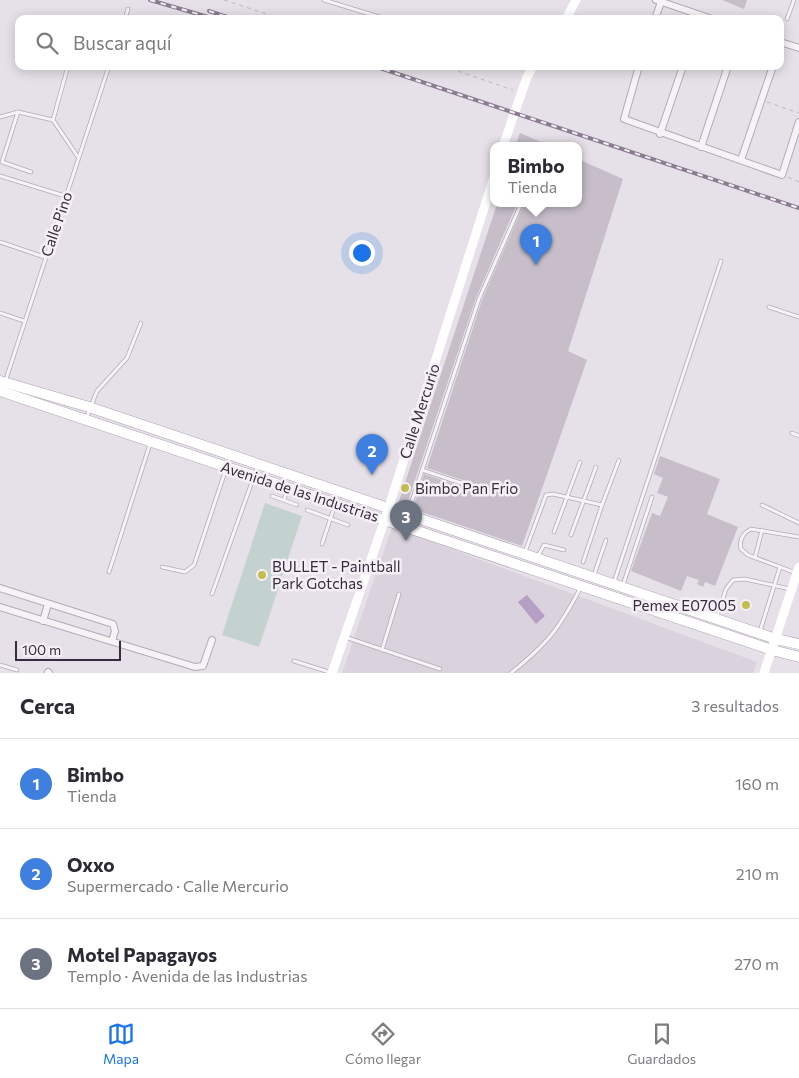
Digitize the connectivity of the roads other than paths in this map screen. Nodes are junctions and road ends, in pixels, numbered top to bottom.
1 (324, 0) edge
2 (576, 0) edge
3 (658, 0) edge
4 (794, 0) edge
5 (128, 9) dead end
6 (126, 15) edge
7 (373, 15) edge
8 (568, 15) edge
9 (656, 15) edge
10 (695, 15) edge
11 (787, 19) dead end
12 (784, 43) edge
13 (799, 48) edge
14 (67, 70) edge
15 (108, 70) edge
16 (531, 70) edge
17 (639, 70) edge
18 (682, 70) edge
19 (727, 70) edge
20 (771, 70) edge
21 (18, 112) junction
22 (0, 117) edge
23 (53, 120) junction
24 (799, 122) edge
25 (660, 134) junction
26 (504, 142) edge
27 (701, 147) junction
28 (79, 157) junction
29 (741, 160) junction
30 (30, 172) dead end
31 (0, 176) edge
32 (490, 190) edge
33 (66, 196) junction
34 (520, 207) edge
35 (0, 242) edge
36 (44, 257) junction
37 (720, 261) dead end
38 (769, 307) dead end
39 (0, 313) edge
40 (799, 318) edge
41 (24, 321) junction
42 (141, 324) dead end
43 (2, 385) edge
44 (89, 408) junction
45 (85, 419) junction
46 (142, 426) junction
47 (792, 433) dead end
48 (799, 436) edge
49 (138, 437) junction
50 (151, 441) junction
51 (231, 456) junction
52 (619, 460) dead end
53 (580, 462) dead end
54 (596, 466) dead end
55 (228, 467) junction
56 (257, 470) junction
57 (422, 470) junction
58 (287, 486) junction
59 (482, 490) dead end
60 (272, 496) dead end
61 (567, 497) junction
62 (652, 497) dead end
63 (284, 500) junction
64 (583, 501) junction
65 (336, 502) junction
66 (297, 505) dead end
67 (602, 505) junction
68 (762, 505) dead end
69 (307, 510) dead end
70 (387, 514) junction
71 (407, 516) junction
72 (331, 518) junction
73 (799, 523) edge
74 (348, 524) dead end
75 (417, 524) junction
76 (762, 530) junction
77 (554, 532) dead end
78 (570, 535) dead end
79 (799, 537) edge
80 (606, 540) dead end
81 (322, 544) dead end
82 (564, 550) dead end
83 (524, 555) junction
84 (755, 558) junction
85 (537, 559) junction
86 (583, 562) dead end
87 (780, 567) junction
88 (162, 568) dead end
89 (798, 570) edge
90 (109, 572) dead end
91 (597, 580) junction
92 (582, 586) junction
93 (618, 586) junction
94 (775, 586) junction
95 (0, 588) edge
96 (792, 590) junction
97 (598, 591) junction
98 (212, 594) dead end
99 (400, 594) dead end
100 (48, 604) junction
101 (0, 607) edge
102 (716, 619) junction
103 (43, 620) junction
104 (759, 634) junction
105 (344, 637) junction
106 (776, 639) junction
107 (212, 640) dead end
108 (112, 641) junction
109 (799, 644) edge
110 (382, 650) junction
111 (772, 650) junction
112 (799, 657) edge
113 (294, 661) dead end
114 (0, 664) edge
115 (440, 669) dead end
116 (16, 670) dead end
117 (332, 673) edge
118 (511, 673) edge
119 (764, 673) edge

1 - 7 lane
2 - 8 main road
3 - 9 street
3 - 10 street
4 - 11 lane
5 - 6 lane
12 - 13 street
14 - 23 lane
15 - 28 lane, Calle Pino
16 - 26 main road
17 - 25 street
18 - 25 street
19 - 27 street
20 - 29 street
21 - 22 lane
21 - 23 lane
21 - 30 lane
23 - 28 lane
24 - 29 street
25 - 27 street
27 - 29 street
28 - 33 lane, Calle Pino
31 - 33 lane
32 - 70 main road, Calle Mercurio
33 - 36 lane, Calle Pino
34 - 57 lane
35 - 36 lane
36 - 41 lane, Calle Pino
37 - 93 lane
38 - 40 lane
39 - 41 lane
41 - 43 lane, Calle Pino
42 - 44 lane
43 - 44 main road, Avenida de las Industrias
43 - 45 main road, Avenida de las Industrias
44 - 45 lane
44 - 46 main road, Avenida de las Industrias
45 - 49 main road, Avenida de las Industrias
46 - 49 main road
46 - 51 main road, Avenida de las Industrias
47 - 48 lane
49 - 50 main road, Avenida de las Industrias
50 - 55 main road, Avenida de las Industrias
50 - 90 lane
51 - 55 lane
51 - 56 main road, Avenida de las Industrias
52 - 67 lane
53 - 61 lane
54 - 64 lane
55 - 56 main road, Avenida de las Industrias
55 - 88 lane
56 - 58 main road, Avenida de las Industrias
56 - 70 main road, Avenida de las Industrias
56 - 98 lane
57 - 59 lane
57 - 71 lane
58 - 63 lane
58 - 65 main road, Avenida de las Industrias
60 - 63 lane
61 - 64 lane
61 - 77 lane
61 - 83 lane
62 - 93 lane
63 - 66 lane
64 - 67 lane
64 - 78 lane
65 - 70 main road, Avenida de las Industrias
65 - 72 lane
67 - 86 lane
68 - 73 lane
69 - 72 lane
70 - 71 main road, Avenida de las Industrias
70 - 75 main road, Avenida de las Industrias
70 - 105 main road, Calle Mercurio
71 - 75 main road, Avenida de las Industrias
72 - 74 lane
72 - 81 lane
75 - 83 main road, Avenida de las Industrias
75 - 92 main road, Avenida de las Industrias
76 - 79 lane
76 - 84 lane
76 - 84 lane
80 - 91 lane
82 - 85 lane
83 - 85 main road, Avenida de las Industrias
84 - 87 lane
85 - 91 main road, Avenida de las Industrias
87 - 89 lane
87 - 94 lane
89 - 96 main road
91 - 93 main road, Avenida de las Industrias
91 - 97 main road
92 - 97 main road, Avenida de las Industrias
92 - 118 lane
93 - 102 main road, Avenida de las Industrias
94 - 96 lane
94 - 102 lane
94 - 104 lane
95 - 100 street
96 - 106 main road
97 - 111 main road, Avenida de las Industrias
99 - 110 lane
100 - 103 street
100 - 108 street
101 - 103 street
102 - 104 main road, Avenida de las Industrias
103 - 108 street
104 - 106 main road, Avenida de las Industrias
105 - 110 lane
105 - 117 main road, Calle Mercurio
106 - 109 main road, Avenida de las Industrias
106 - 111 main road
107 - 108 street
110 - 115 lane
111 - 112 main road, Avenida de las Industrias
111 - 119 main road
113 - 117 lane
114 - 116 lane

